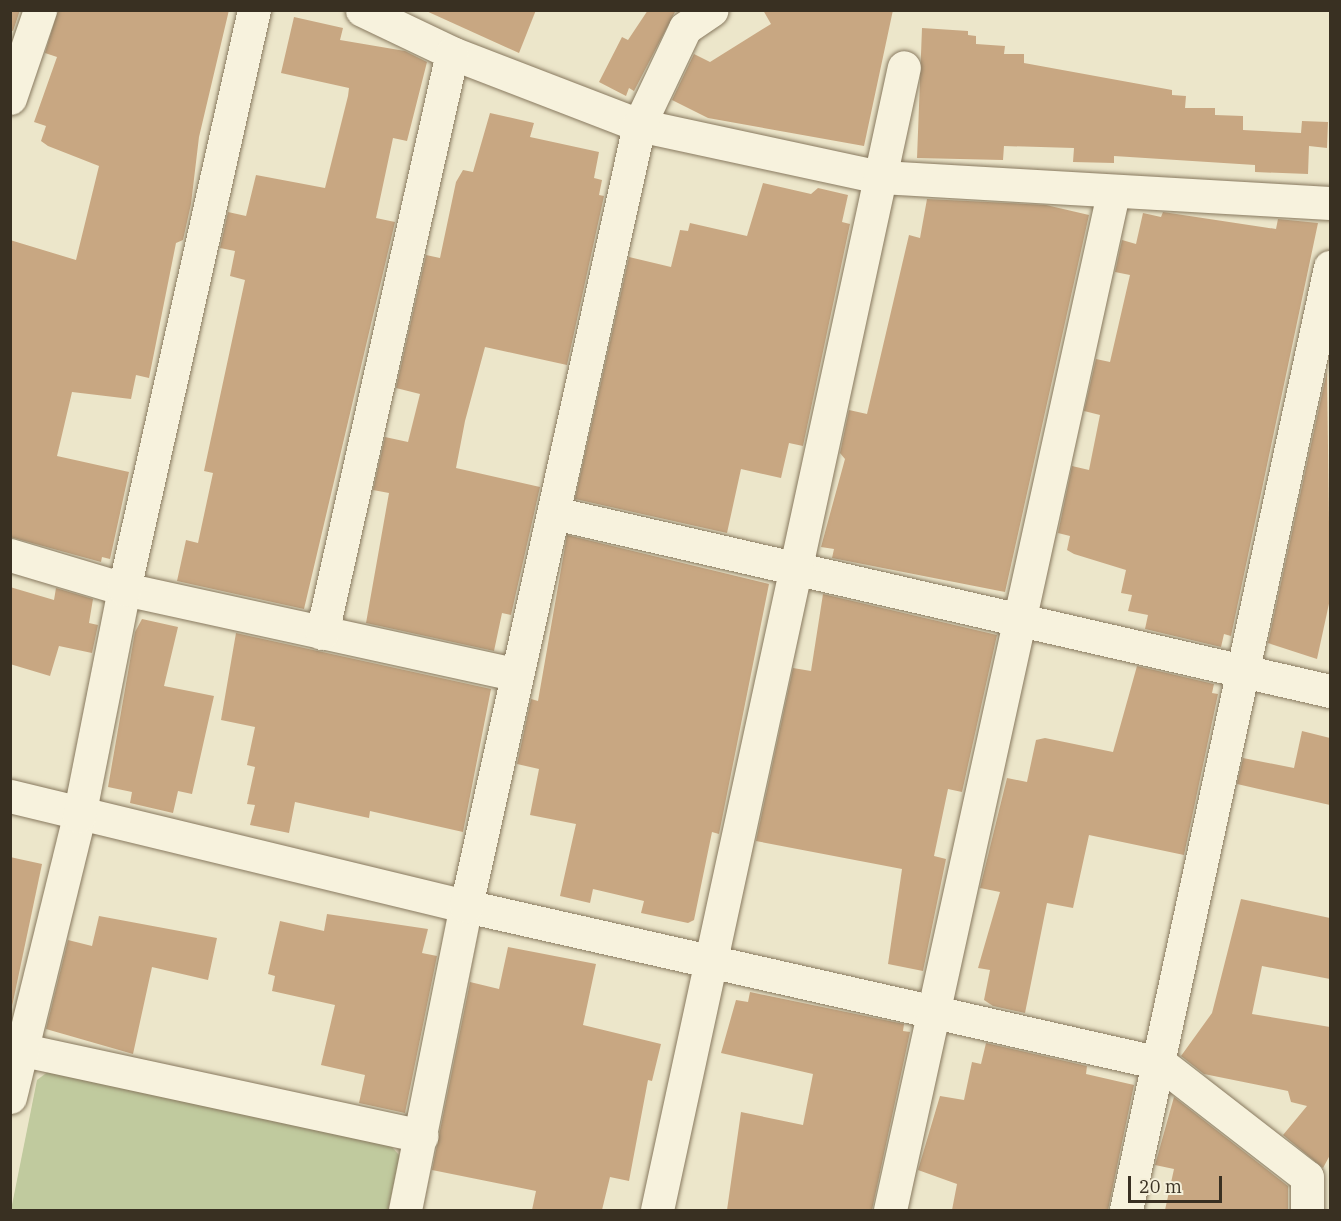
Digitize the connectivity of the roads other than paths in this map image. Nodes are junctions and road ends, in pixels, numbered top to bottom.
1 (40, 10) edge
2 (254, 10) edge
3 (362, 10) edge
4 (712, 10) edge
5 (452, 53) junction
6 (904, 67) dead end
7 (10, 98) edge
8 (639, 125) junction
9 (880, 177) junction
10 (1113, 193) junction
11 (1330, 202) edge
12 (1330, 267) edge
13 (554, 513) junction
14 (10, 555) edge
15 (796, 568) junction
16 (124, 589) junction
17 (1019, 620) junction
18 (322, 633) junction
19 (1244, 671) junction
20 (517, 675) junction
21 (1330, 691) edge
22 (10, 796) edge
23 (79, 816) junction
24 (466, 906) junction
25 (711, 962) junction
26 (933, 1009) junction
27 (15, 1049) edge
28 (1160, 1063) junction
29 (10, 1097) edge
30 (421, 1136) junction
31 (405, 1210) edge
32 (657, 1210) edge
33 (890, 1210) edge
34 (1126, 1210) edge
35 (1307, 1210) edge

1 - 7 street
2 - 16 street
3 - 5 street
4 - 8 street
5 - 8 street
5 - 18 street
6 - 9 street
8 - 9 street
8 - 13 street
9 - 10 street
9 - 15 street
10 - 11 street
10 - 17 street
12 - 19 street
13 - 15 street
13 - 20 street
14 - 16 street
15 - 17 street
15 - 25 street
16 - 18 street
16 - 23 street
17 - 19 street
17 - 26 street
18 - 20 street
19 - 21 street
19 - 28 street
20 - 24 street
22 - 23 street
23 - 24 street
23 - 27 street
24 - 25 street
24 - 30 street
25 - 26 street
25 - 32 street
26 - 28 street
26 - 33 street
27 - 29 street
27 - 30 street
28 - 34 street
28 - 35 street
30 - 31 street

